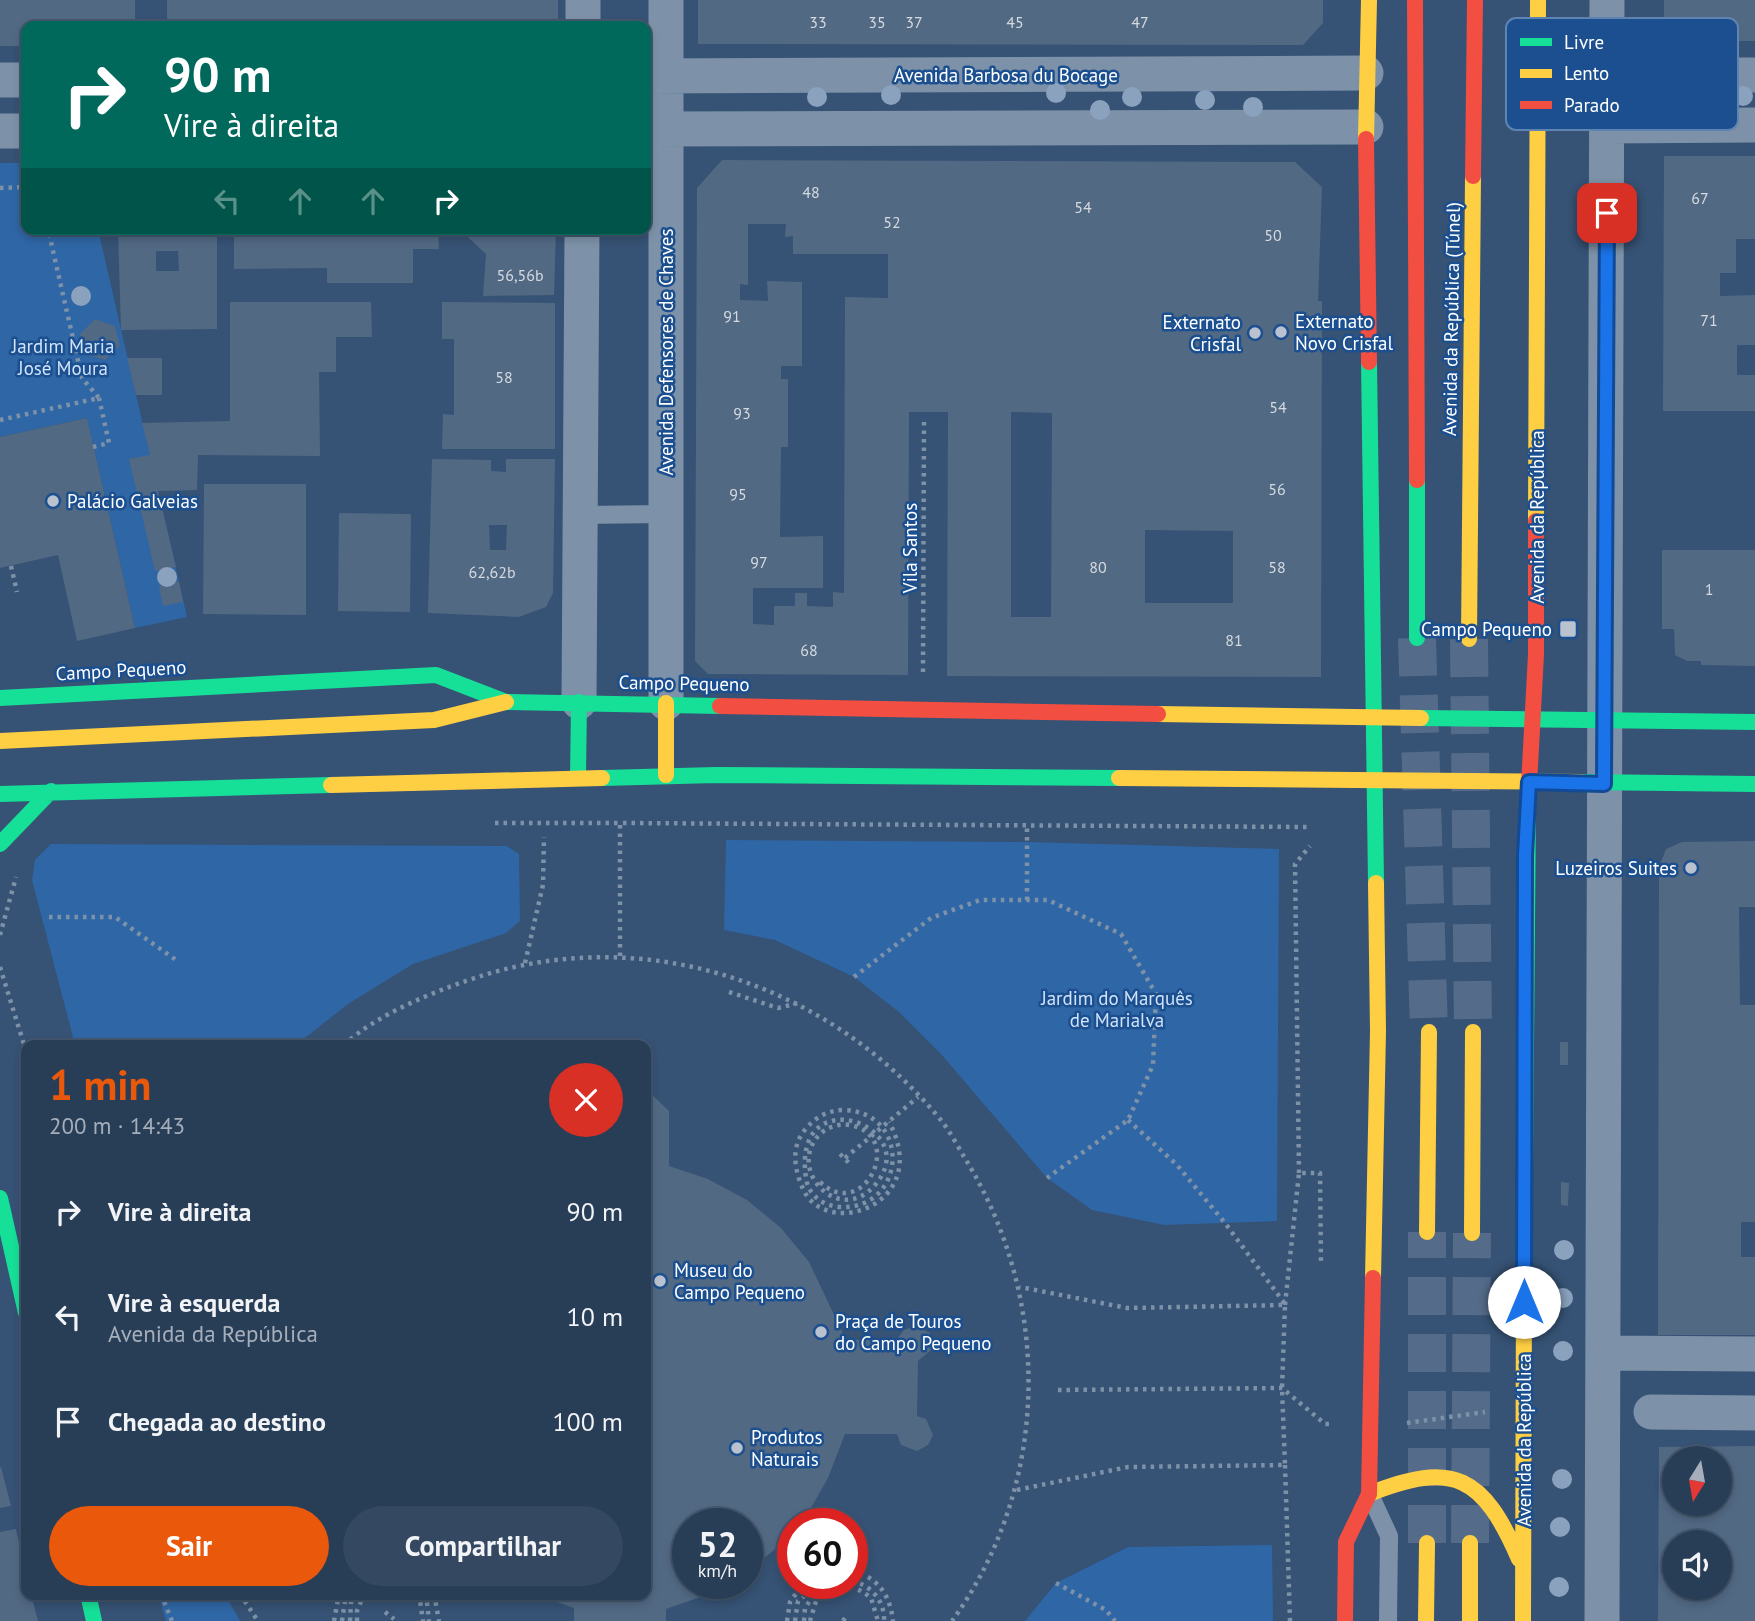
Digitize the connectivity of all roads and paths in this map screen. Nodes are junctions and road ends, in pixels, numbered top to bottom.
1 (583, 0) edge
2 (666, 0) edge
3 (1369, 0) edge
4 (1415, 0) edge
5 (1475, 0) edge
6 (1538, 0) edge
7 (1607, 0) edge
8 (1538, 18) edge
9 (1607, 18) edge
10 (583, 21) edge
11 (1366, 74) junction
12 (656, 76) edge
13 (21, 79) edge
14 (0, 80) edge
15 (1366, 127) junction
16 (656, 129) edge
17 (1538, 130) edge
18 (1607, 130) edge
19 (0, 131) edge
20 (21, 131) edge
21 (21, 187) edge
22 (0, 188) edge
23 (49, 235) edge
24 (582, 235) edge
25 (99, 398) junction
26 (0, 419) edge
27 (924, 421) dead end
28 (93, 447) dead end
29 (666, 514) junction
30 (579, 516) junction
31 (11, 566) dead end
32 (17, 593) dead end
33 (1417, 638) tunnel mouth
34 (1469, 639) tunnel mouth
35 (923, 676) dead end
36 (0, 698) edge
37 (506, 702) junction
38 (579, 702) junction
39 (666, 703) junction
40 (1373, 718) junction
41 (1533, 719) junction
42 (1605, 720) junction
43 (1755, 722) edge
44 (0, 741) edge
45 (666, 775) junction
46 (578, 777) junction
47 (1374, 780) junction
48 (1529, 782) junction
49 (1604, 784) junction
50 (1755, 784) edge
51 (51, 791) junction
52 (0, 794) edge
53 (481, 823) dead end
54 (620, 823) junction
55 (1027, 824) junction
56 (1310, 827) dead end
57 (544, 838) dead end
58 (0, 844) edge
59 (1310, 846) dead end
60 (17, 873) dead end
61 (1027, 900) junction
62 (49, 917) dead end
63 (0, 935) edge
64 (620, 956) junction
65 (179, 962) dead end
66 (525, 963) junction
67 (0, 967) edge
68 (854, 977) dead end
69 (729, 992) dead end
70 (799, 1003) junction
71 (1429, 1032) tunnel mouth
72 (1473, 1032) tunnel mouth
73 (23, 1040) edge
74 (352, 1040) edge
75 (918, 1097) junction
76 (1128, 1120) junction
77 (889, 1122) dead end
78 (845, 1158) dead end
79 (1299, 1172) junction
80 (1048, 1178) dead end
81 (820, 1182) dead end
82 (1, 1203) edge
83 (1427, 1232) tunnel mouth
84 (1472, 1233) tunnel mouth
85 (1321, 1265) dead end
86 (1020, 1287) junction
87 (21, 1291) edge
88 (1285, 1305) junction
89 (1603, 1353) junction
90 (1755, 1354) edge
91 (1282, 1388) junction
92 (1058, 1391) dead end
93 (1524, 1411) junction
94 (1651, 1412) dead end
95 (1755, 1413) edge
96 (1372, 1423) junction
97 (1285, 1465) junction
98 (1017, 1490) junction
99 (1369, 1494) junction
100 (1427, 1543) tunnel mouth
101 (1470, 1543) tunnel mouth
102 (1524, 1571) junction
103 (868, 1578) edge
104 (1056, 1583) dead end
105 (868, 1589) edge
106 (792, 1599) edge
107 (801, 1599) edge
108 (817, 1599) edge
109 (89, 1600) edge
110 (163, 1600) edge
111 (244, 1600) edge
112 (338, 1600) edge
113 (345, 1600) edge
114 (352, 1600) edge
115 (361, 1600) edge
116 (420, 1600) edge
117 (427, 1600) edge
118 (435, 1600) edge
119 (389, 1616) edge
120 (94, 1621) edge
121 (172, 1621) edge
122 (258, 1621) edge
123 (334, 1621) edge
124 (342, 1621) edge
125 (350, 1621) edge
126 (357, 1621) edge
127 (384, 1621) edge
128 (423, 1621) edge
129 (429, 1621) edge
130 (439, 1621) edge
131 (787, 1621) edge
132 (795, 1621) edge
133 (804, 1621) edge
134 (810, 1621) edge
135 (877, 1621) edge
136 (884, 1621) edge
137 (893, 1621) edge
138 (952, 1621) edge
139 (1115, 1621) edge
140 (1290, 1621) edge
141 (1345, 1621) edge
142 (1388, 1621) edge
143 (1426, 1621) edge
144 (1470, 1621) edge
145 (1523, 1621) edge
146 (1602, 1621) edge

1 - 10 street
2 - 12 street, Avenida Defensores de Chaves
3 - 11 main road
4 - 33 main road, Avenida da República (Túnel)
5 - 34 main road, Avenida da República (Túnel)
6 - 8 main road, Avenida da República
7 - 9 street
11 - 12 street, Avenida Barbosa du Bocage
11 - 15 main road
12 - 16 street, Avenida Defensores de Chaves
13 - 14 street
15 - 16 street
15 - 40 main road
16 - 29 street, Avenida Defensores de Chaves
17 - 41 main road, Avenida da República
18 - 42 street
19 - 20 street
21 - 22 path
23 - 25 path
24 - 30 street
25 - 26 path
25 - 28 path
27 - 35 path, Vila Santos
29 - 30 lane
29 - 39 street, Avenida Defensores de Chaves
30 - 38 street
31 - 32 path
36 - 37 main road, Campo Pequeno
37 - 38 main road, Campo Pequeno
37 - 44 main road
38 - 39 main road, Campo Pequeno
38 - 46 main road
39 - 40 main road, Campo Pequeno
39 - 45 main road
40 - 41 main road, Campo Pequeno
40 - 47 main road
41 - 42 main road, Campo Pequeno
41 - 48 main road, Avenida da República
42 - 43 main road, Campo Pequeno
42 - 49 street
45 - 46 main road
45 - 47 main road
46 - 51 main road
47 - 48 main road
47 - 96 main road
48 - 49 main road
48 - 93 main road, Avenida da República
49 - 50 main road
49 - 89 street
51 - 52 main road
51 - 58 main road
53 - 54 path
54 - 55 path
54 - 64 path
55 - 56 path
55 - 61 path
57 - 66 path
59 - 79 path
60 - 63 path
61 - 68 path
61 - 76 path
62 - 65 path
64 - 66 path
64 - 70 path
66 - 74 path
67 - 73 path
69 - 70 path
70 - 75 path
71 - 83 main road
72 - 84 main road
75 - 78 path, bridge
75 - 86 path
76 - 80 path
76 - 88 path
77 - 81 path
79 - 85 path
79 - 88 path
82 - 87 main road
86 - 88 path
86 - 98 path
88 - 91 path
89 - 90 street
89 - 146 street
91 - 92 path
91 - 96 path
91 - 97 path
93 - 96 path
93 - 102 main road, Avenida da República
94 - 95 street
96 - 99 main road
97 - 98 path
97 - 140 path
98 - 138 path
99 - 102 main road
99 - 141 main road
99 - 142 lane
100 - 143 main road
101 - 144 main road
102 - 145 main road, Avenida da República
103 - 137 path
104 - 139 path
105 - 136 path
106 - 131 path
107 - 132 path
108 - 134 path
109 - 120 main road
110 - 121 path
111 - 122 path
112 - 123 path
113 - 124 path
114 - 125 path
115 - 126 path
116 - 128 path
117 - 129 path
118 - 130 path
119 - 127 path
133 - 135 path

